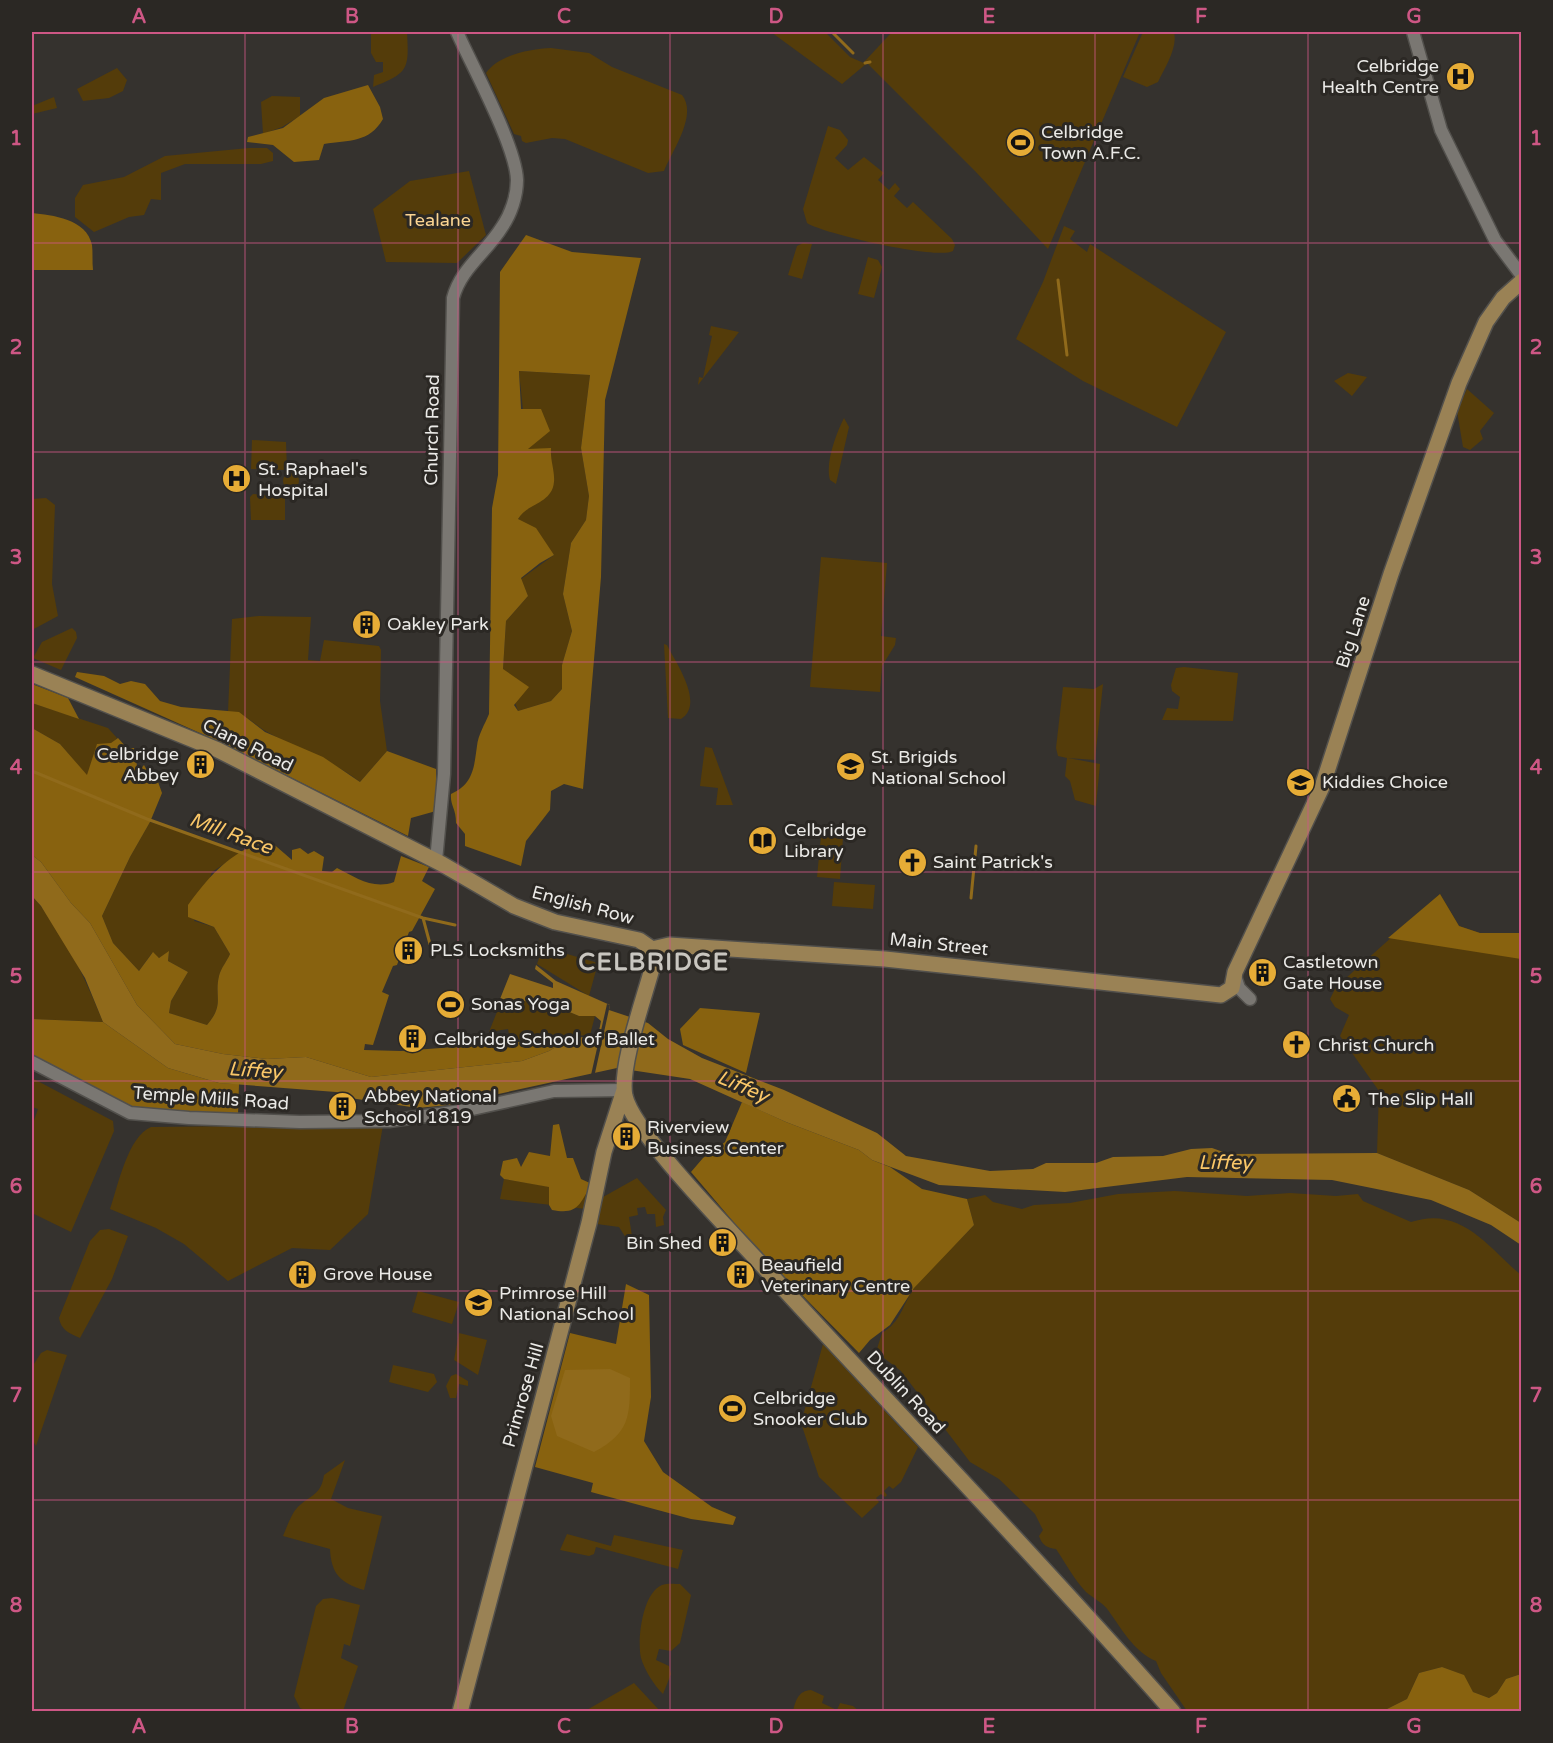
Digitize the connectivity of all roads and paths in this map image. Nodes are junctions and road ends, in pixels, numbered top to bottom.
1 (457, 32) edge
2 (1413, 32) edge
3 (1521, 276) edge
4 (1521, 281) edge
5 (32, 674) edge
6 (439, 862) junction
7 (652, 949) junction
8 (1235, 972) junction
9 (1221, 995) joint
10 (1250, 999) dead end
11 (32, 1062) edge
12 (624, 1090) junction
13 (1169, 1710) edge
14 (460, 1712) edge

1 - 6 street, Church Road
2 - 3 street
4 - 8 main road, Big Lane
5 - 6 main road, Clane Road
6 - 7 main road, English Row
7 - 9 main road, Main Street
7 - 12 main road
8 - 9 main road, Big Lane
8 - 10 street
11 - 12 street, Temple Mills Road
12 - 13 main road, Dublin Road
12 - 14 main road, Primrose Hill

